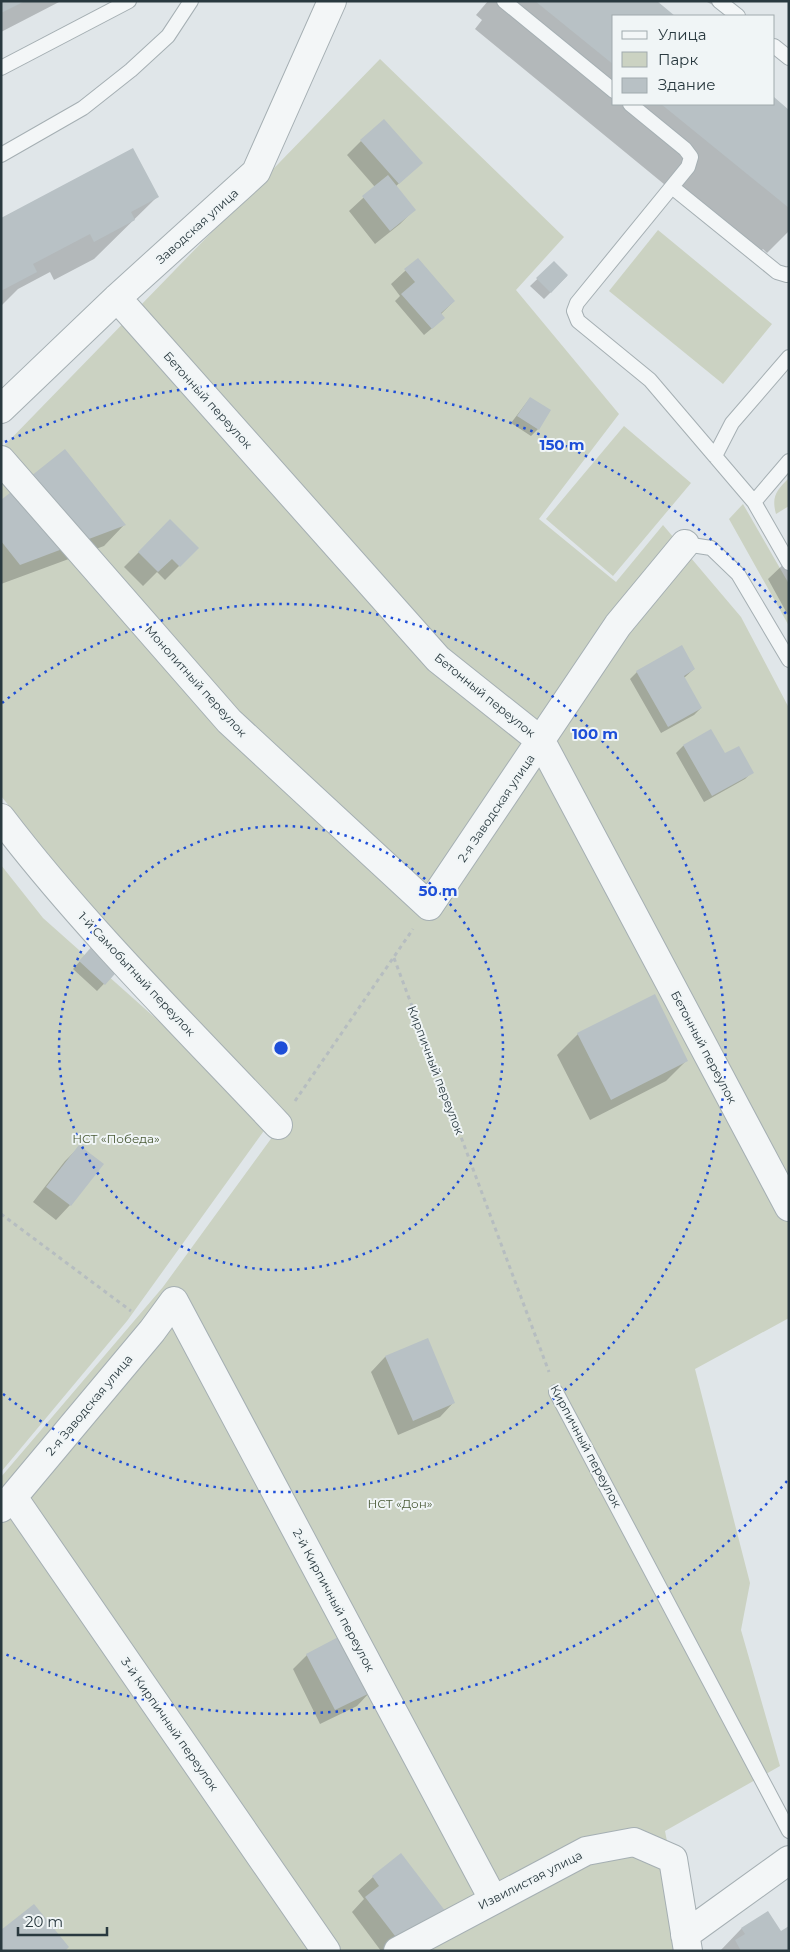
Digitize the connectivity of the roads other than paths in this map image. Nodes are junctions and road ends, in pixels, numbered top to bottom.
1 (129, 1) edge
2 (190, 1) edge
3 (332, 1) edge
4 (504, 1) edge
5 (719, 1) edge
6 (737, 15) edge
7 (775, 47) edge
8 (789, 58) edge
9 (1, 68) edge
10 (612, 89) edge
11 (631, 105) edge
12 (1, 155) edge
13 (672, 187) junction
14 (789, 274) edge
15 (118, 298) junction
16 (789, 357) edge
17 (1, 409) edge
18 (715, 456) junction
19 (1, 460) edge
20 (789, 461) edge
21 (754, 502) junction
22 (685, 544) joint
23 (789, 563) edge
24 (789, 660) edge
25 (541, 741) junction
26 (1, 818) edge
27 (419, 897) joint
28 (278, 1125) road end
29 (789, 1207) edge
30 (174, 1300) joint
31 (556, 1392) road end
32 (7, 1502) edge
33 (789, 1831) edge
34 (789, 1860) edge
35 (493, 1899) junction
36 (687, 1943) edge
37 (326, 1951) edge
38 (398, 1951) edge

1 - 9 lane
2 - 12 lane
3 - 15 street, Заводская улица
4 - 10 lane
5 - 6 lane
7 - 8 lane
11 - 13 lane
13 - 14 lane
13 - 18 lane
15 - 17 street, Заводская улица
15 - 25 street, Бетонный переулок
16 - 18 lane
18 - 21 lane
19 - 27 street, Монолитный переулок
20 - 21 lane
21 - 23 lane
22 - 24 lane
22 - 25 street, 2-я Заводская улица
25 - 27 street, 2-я Заводская улица
25 - 29 street, Бетонный переулок
26 - 28 street, 1-й Самобытный переулок
30 - 32 street, 2-я Заводская улица
30 - 35 street, 2-й Кирпичный переулок
31 - 33 lane, Кирпичный переулок
32 - 37 street, 3-й Кирпичный переулок
34 - 36 street, Извилистая улица
35 - 36 street, Извилистая улица
35 - 38 street, Извилистая улица

